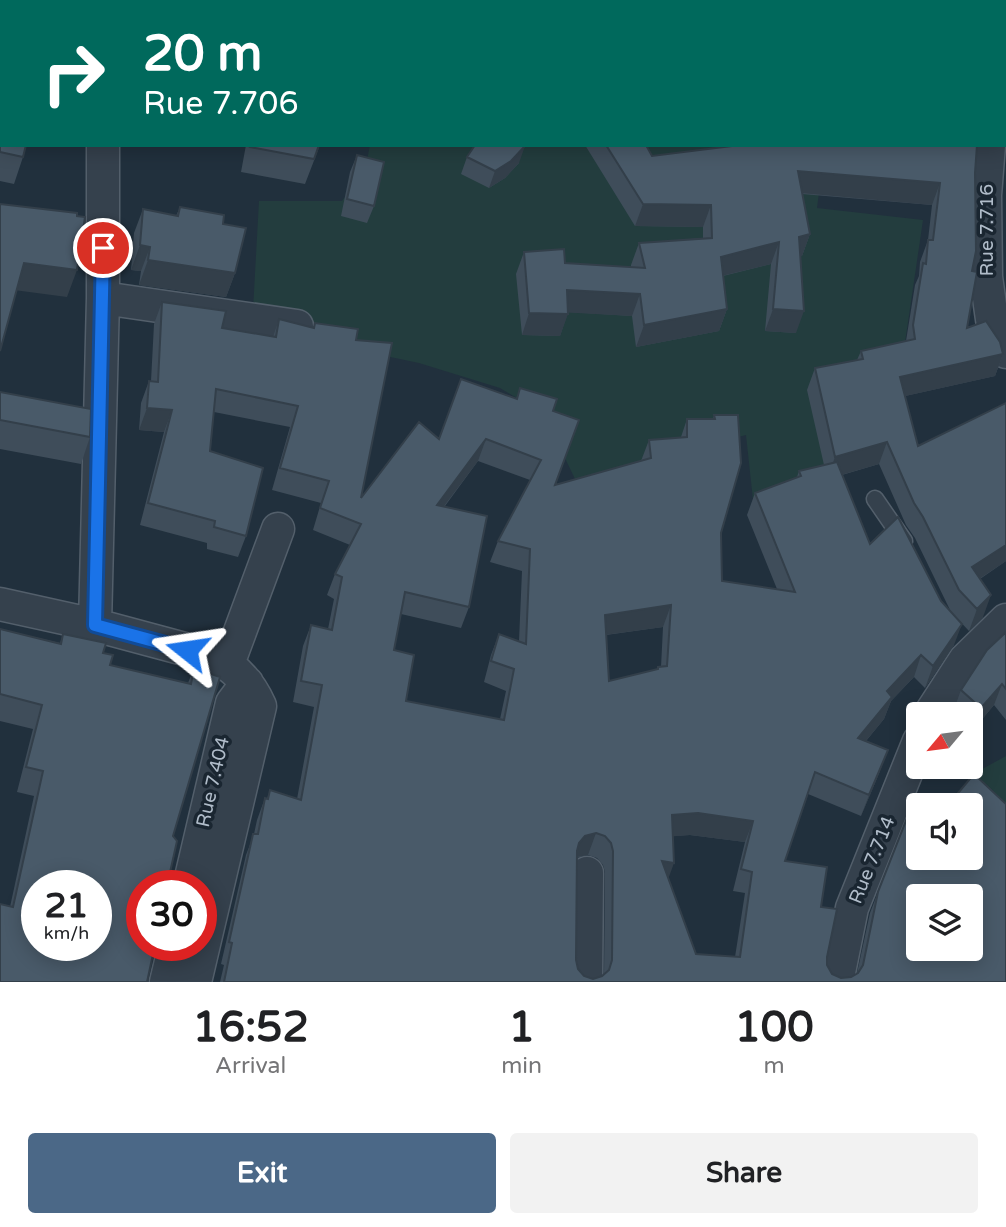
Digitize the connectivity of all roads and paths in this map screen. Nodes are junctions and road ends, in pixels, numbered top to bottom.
1 (103, 147) edge
2 (989, 147) edge
3 (103, 298) junction
4 (297, 326) edge
5 (1006, 352) edge
6 (875, 499) dead end
7 (278, 529) dead end
8 (910, 554) edge
9 (0, 604) edge
10 (1006, 620) edge
11 (95, 625) junction
12 (238, 673) junction
13 (938, 702) edge
14 (906, 773) edge
15 (193, 870) edge
16 (587, 873) dead end
17 (171, 961) edge
18 (166, 982) edge
19 (195, 982) edge
20 (586, 982) edge
21 (837, 982) edge

1 - 3 street
2 - 5 street, Rue 7.716
3 - 4 street
3 - 11 street
6 - 8 lane
7 - 12 street, Rue 7.404
9 - 11 street
10 - 13 street
11 - 12 street
12 - 15 street, Rue 7.404
12 - 19 street
14 - 21 street, Rue 7.714
16 - 20 street
17 - 18 street

